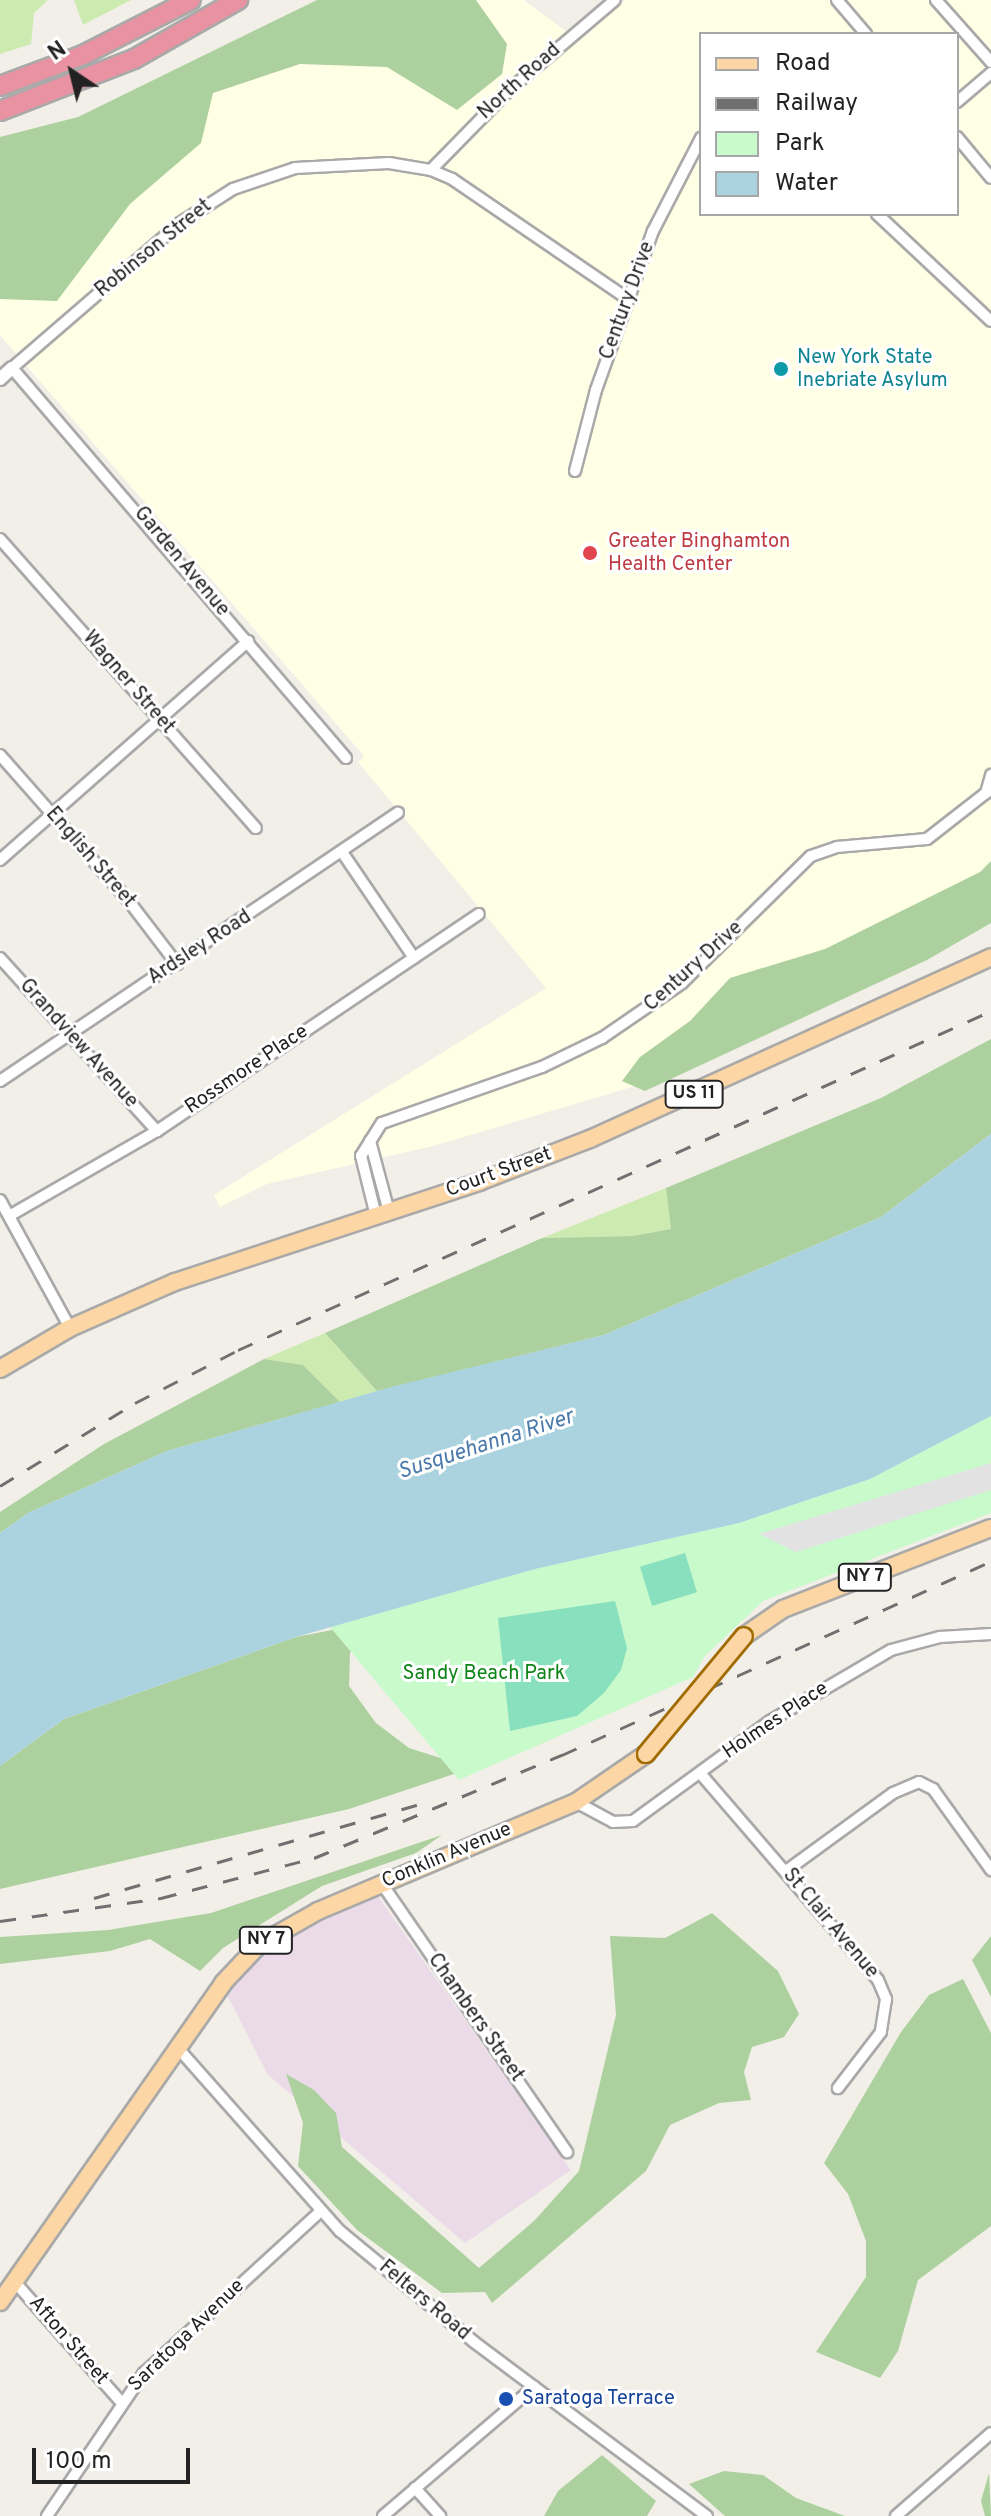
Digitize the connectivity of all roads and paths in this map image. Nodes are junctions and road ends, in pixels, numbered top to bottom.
1 (191, 0) edge
2 (238, 0) edge
3 (614, 0) edge
4 (837, 0) edge
5 (936, 0) edge
6 (864, 32) edge
7 (991, 62) edge
8 (991, 73) edge
9 (0, 86) edge
10 (959, 100) edge
11 (0, 111) edge
12 (959, 139) edge
13 (699, 142) edge
14 (431, 170) junction
15 (991, 178) edge
16 (879, 216) edge
17 (628, 299) junction
18 (991, 321) edge
19 (12, 368) junction
20 (0, 379) edge
21 (575, 471) dead end
22 (0, 539) edge
23 (248, 641) junction
24 (160, 718) junction
25 (0, 755) edge
26 (346, 758) dead end
27 (991, 775) edge
28 (988, 791) edge
29 (398, 813) dead end
30 (53, 815) junction
31 (256, 828) dead end
32 (342, 852) junction
33 (0, 860) edge
34 (479, 914) dead end
35 (991, 957) edge
36 (0, 958) edge
37 (414, 958) junction
38 (177, 964) junction
39 (69, 1034) junction
40 (0, 1081) edge
41 (157, 1131) junction
42 (0, 1200) edge
43 (383, 1214) junction
44 (9, 1216) junction
45 (70, 1328) junction
46 (0, 1369) edge
47 (991, 1528) edge
48 (991, 1634) edge
49 (700, 1773) junction
50 (576, 1802) junction
51 (991, 1870) edge
52 (786, 1871) junction
53 (382, 1884) junction
54 (177, 2047) junction
55 (838, 2088) dead end
56 (567, 2152) dead end
57 (320, 2212) junction
58 (14, 2281) junction
59 (0, 2302) edge
60 (534, 2387) junction
61 (120, 2401) junction
62 (991, 2433) edge
63 (415, 2488) junction
64 (47, 2516) edge
65 (383, 2516) edge
66 (440, 2516) edge
67 (707, 2516) edge
68 (896, 2516) edge

1 - 9 highway
2 - 11 highway
3 - 14 street, North Road
4 - 6 street
5 - 7 street
8 - 10 street
12 - 15 street
13 - 17 street, Century Drive
14 - 17 street, Robinson Street
14 - 19 street, Robinson Street
16 - 18 street
17 - 21 street, Century Drive
19 - 20 street, Robinson Street
19 - 23 street, Garden Avenue
22 - 24 street, Wagner Street
23 - 24 street
23 - 26 street, Garden Avenue
24 - 30 street
24 - 31 street, Wagner Street
25 - 30 street, English Street
27 - 28 street, Century Drive
28 - 43 street, Century Drive
29 - 32 street, Ardsley Road
30 - 33 street
30 - 38 street, English Street
32 - 37 street
32 - 38 street, Ardsley Road
34 - 37 street, Rossmore Place
35 - 43 main road, Court Street / US 11
36 - 39 street, Grandview Avenue
37 - 41 street, Rossmore Place
38 - 39 street, Ardsley Road
39 - 40 street, Ardsley Road
39 - 41 street, Grandview Avenue
41 - 44 street, Rossmore Place
42 - 44 street
43 - 45 main road, Court Street / US 11
44 - 45 street
45 - 46 main road, Court Street / US 11
47 - 50 main road, Conklin Avenue / NY 7, bridge
48 - 49 street, Holmes Place
49 - 50 street, Holmes Place
49 - 52 street, St Clair Avenue
50 - 53 main road, Conklin Avenue / NY 7
51 - 52 street
52 - 55 street, St Clair Avenue
53 - 54 main road, Conklin Avenue / NY 7
53 - 56 street, Chambers Street
54 - 57 street, Felters Road
54 - 58 main road, Conklin Avenue / NY 7
57 - 60 street, Felters Road
57 - 61 street, Saratoga Avenue
58 - 59 main road, Conklin Avenue / NY 7
58 - 61 street, Afton Street
60 - 63 street
60 - 67 street, Felters Road
61 - 64 street, Saratoga Avenue
62 - 68 street
63 - 65 street
63 - 66 street

